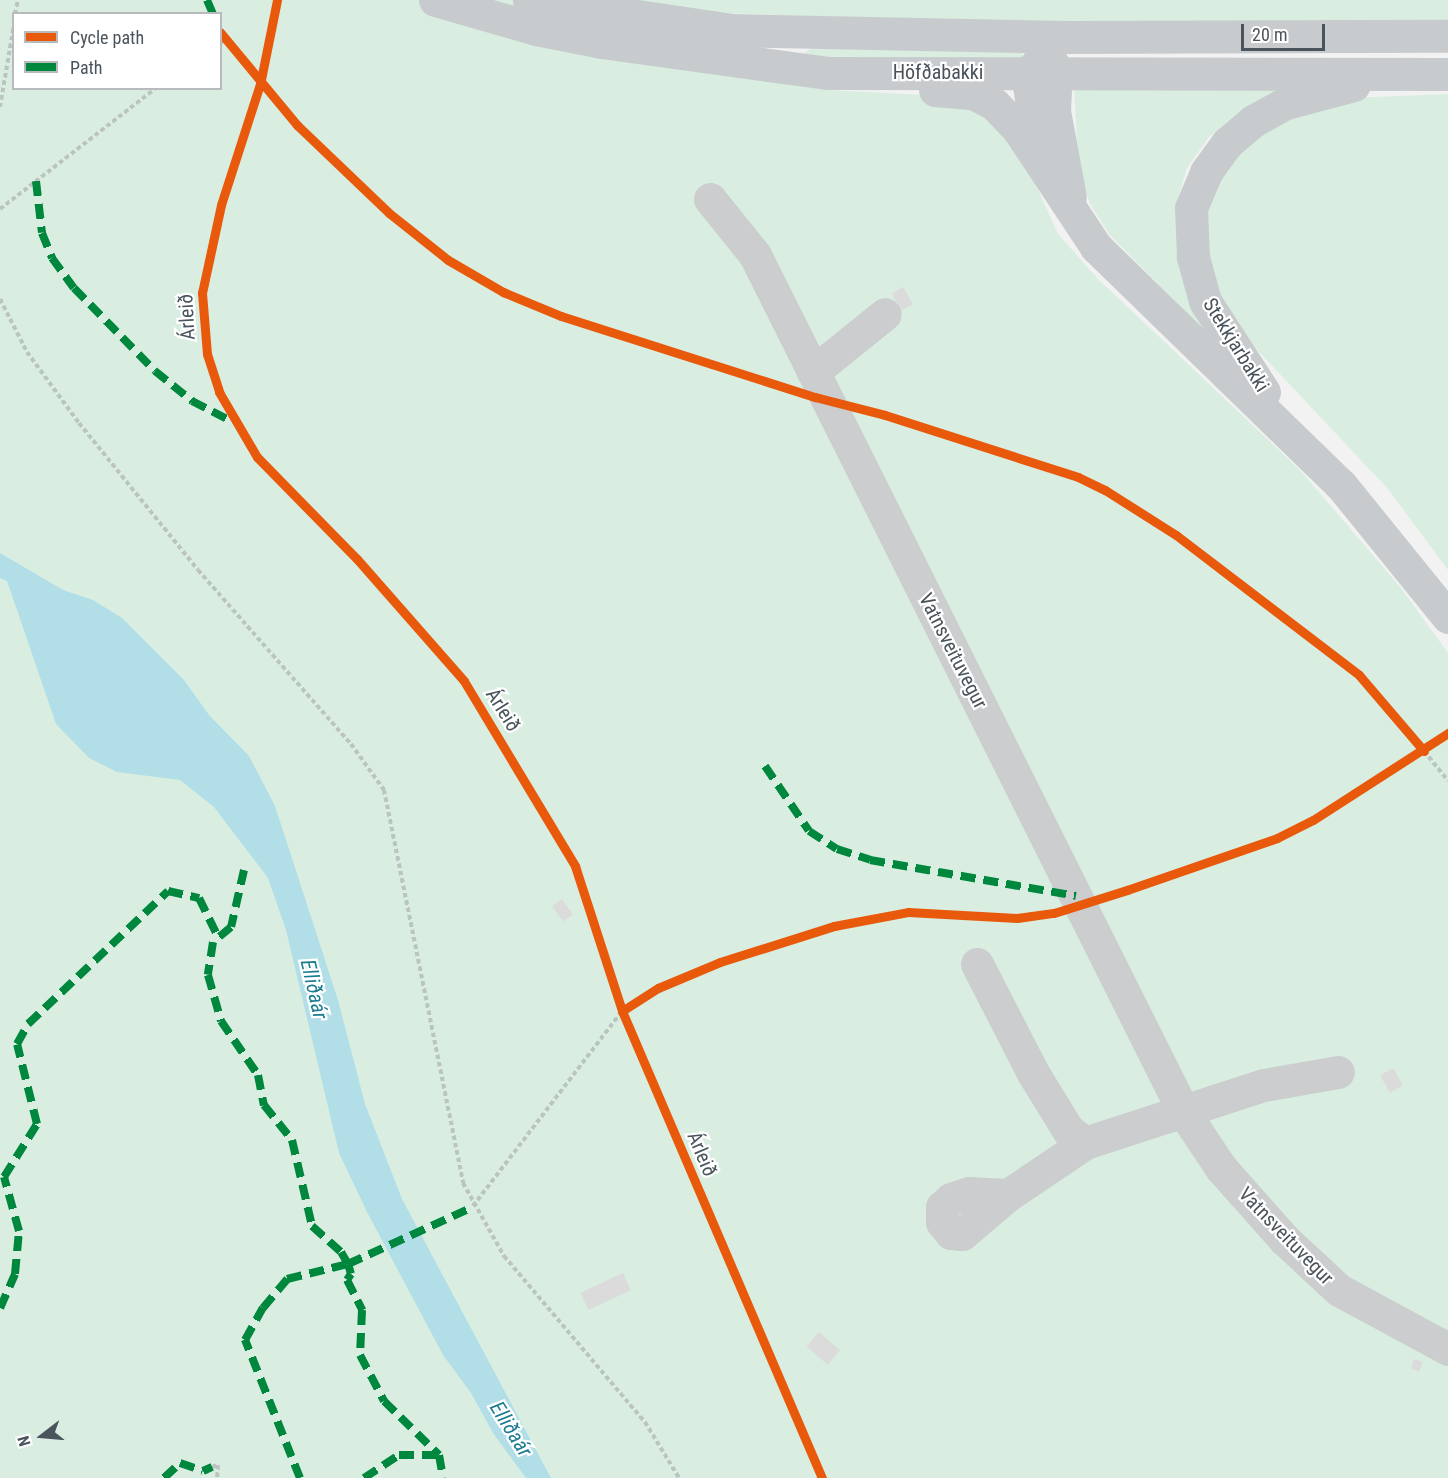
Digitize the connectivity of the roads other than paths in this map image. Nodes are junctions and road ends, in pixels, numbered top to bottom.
1 (435, 0) edge
2 (530, 0) edge
3 (638, 9) edge
4 (1448, 36) edge
5 (1045, 53) junction
6 (826, 73) junction
7 (1448, 74) edge
8 (1413, 75) junction
9 (1041, 166) junction
10 (710, 199) dead end
11 (1073, 213) junction
12 (885, 315) dead end
13 (813, 372) junction
14 (1290, 431) junction
15 (1448, 617) edge
16 (977, 964) dead end
17 (1338, 1072) dead end
18 (1183, 1111) junction
19 (1085, 1143) junction
20 (1008, 1195) dead end
21 (1448, 1349) edge

1 - 6 main road, Höfðabakki
2 - 3 main road, Höfðabakki
3 - 5 main road, Höfðabakki
4 - 5 main road, Höfðabakki
5 - 6 main road, Höfðabakki
5 - 8 main road, Höfðabakki
5 - 9 main road
5 - 11 main road, Stekkjarbakki
6 - 9 main road
7 - 8 main road, Höfðabakki
8 - 14 main road, Stekkjarbakki
9 - 11 main road
10 - 13 street, Vatnsveituvegur
11 - 14 main road, Stekkjarbakki
12 - 13 street
13 - 18 street, Vatnsveituvegur
14 - 15 main road, Stekkjarbakki
16 - 19 street
17 - 18 street
18 - 19 street
18 - 21 street, Vatnsveituvegur
19 - 20 street

